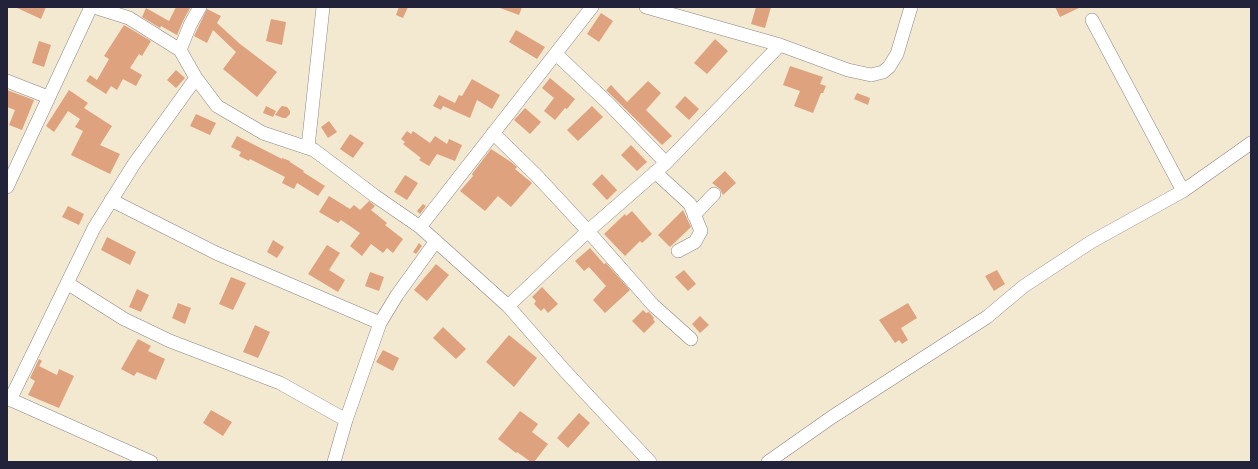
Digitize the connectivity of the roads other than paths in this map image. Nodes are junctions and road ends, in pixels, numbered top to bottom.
1 (90, 7) edge
2 (94, 7) edge
3 (200, 7) edge
4 (323, 7) edge
5 (592, 7) edge
6 (646, 7) edge
7 (911, 7) edge
8 (1092, 20) dead end
9 (780, 45) junction
10 (180, 50) junction
11 (556, 54) junction
12 (196, 78) junction
13 (7, 81) edge
14 (48, 97) junction
15 (493, 133) junction
16 (1251, 143) edge
17 (308, 147) junction
18 (666, 163) junction
19 (655, 172) junction
20 (7, 187) edge
21 (1183, 191) junction
22 (714, 194) dead end
23 (111, 200) junction
24 (694, 215) junction
25 (420, 226) junction
26 (588, 231) junction
27 (436, 241) junction
28 (678, 251) dead end
29 (67, 282) junction
30 (508, 306) junction
31 (380, 323) junction
32 (691, 339) dead end
33 (8, 399) edge
34 (346, 420) junction
35 (151, 462) edge
36 (334, 462) edge
37 (650, 462) edge
38 (768, 462) edge

1 - 14 street
2 - 10 street
3 - 10 street
4 - 17 street
5 - 11 street
6 - 9 street
7 - 9 street
8 - 21 street
9 - 18 street
10 - 12 street
11 - 15 street
11 - 18 street
12 - 17 street
12 - 23 street
13 - 14 street
14 - 20 street
15 - 25 street
15 - 26 street
16 - 21 street
17 - 25 street
18 - 19 street
19 - 24 street
19 - 26 street
21 - 38 street
22 - 24 street
23 - 29 street
23 - 31 street
24 - 28 street
25 - 27 street
26 - 30 street
26 - 32 street
27 - 30 street
27 - 31 street
29 - 33 street
29 - 34 street
30 - 37 street
31 - 34 street
33 - 35 street
34 - 36 street

